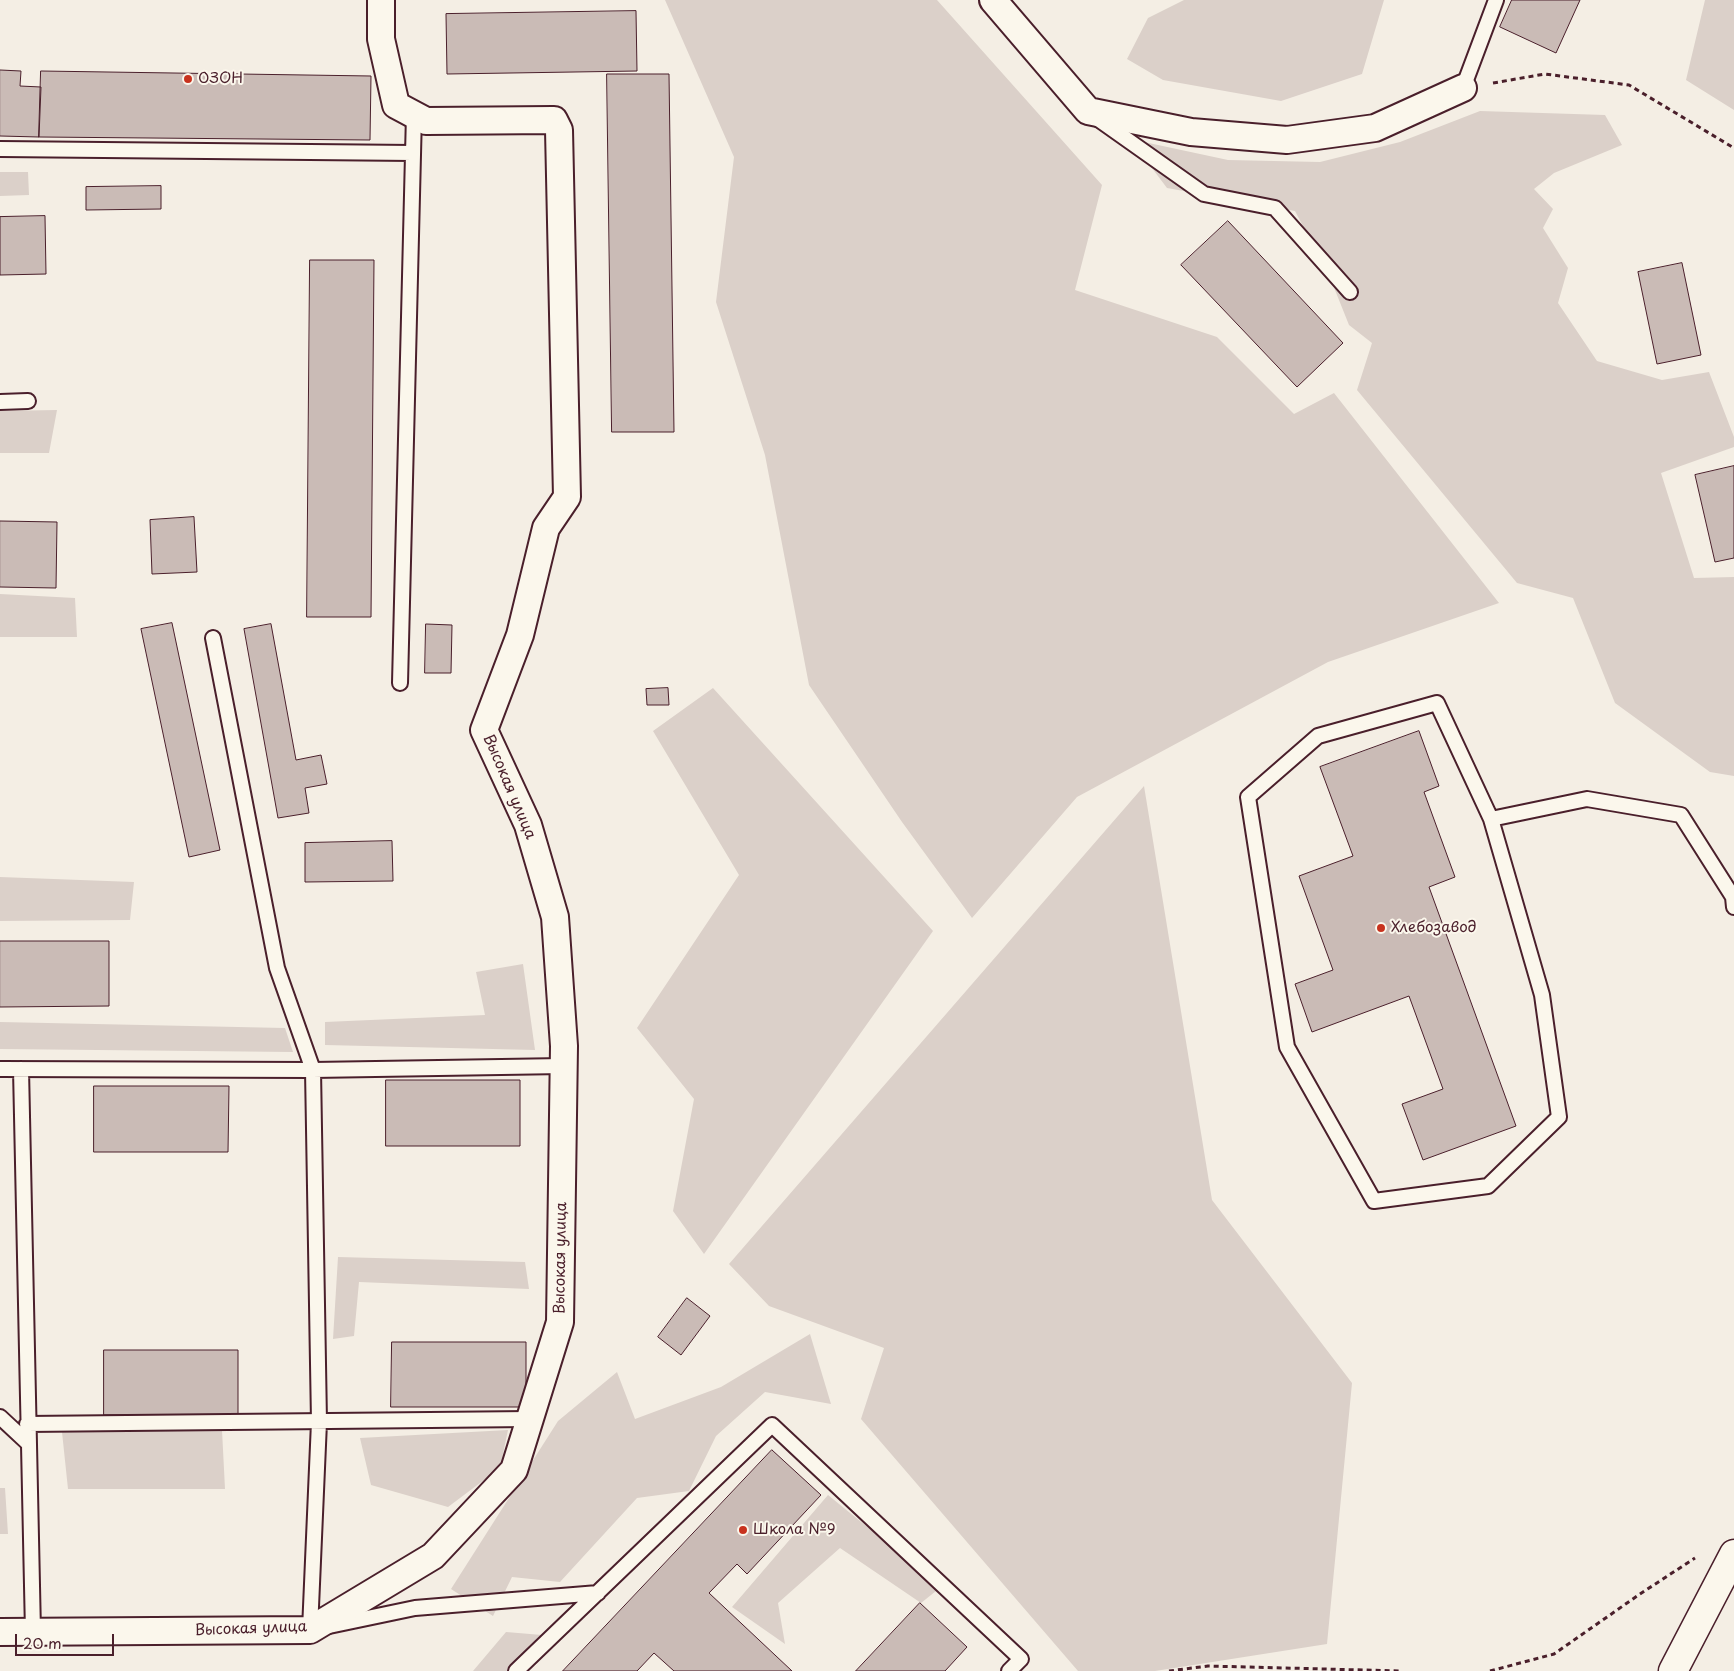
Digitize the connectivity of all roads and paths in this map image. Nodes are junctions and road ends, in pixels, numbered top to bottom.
1 (381, 0) edge
2 (993, 0) edge
3 (1496, 0) edge
4 (1463, 88) junction
5 (1088, 111) junction
6 (414, 114) junction
7 (1734, 148) edge
8 (0, 149) edge
9 (413, 153) junction
10 (1350, 292) dead end
11 (28, 401) dead end
12 (0, 402) edge
13 (213, 638) dead end
14 (400, 683) dead end
15 (1490, 819) junction
16 (1734, 907) edge
17 (564, 1066) junction
18 (0, 1069) edge
19 (21, 1069) junction
20 (313, 1070) junction
21 (0, 1417) edge
22 (530, 1419) junction
23 (319, 1422) junction
24 (27, 1424) junction
25 (28, 1443) junction
26 (1703, 1553) dead end
27 (1734, 1554) edge
28 (598, 1592) junction
29 (310, 1630) junction
30 (0, 1632) edge
31 (33, 1632) junction
32 (516, 1671) edge
33 (1009, 1671) edge
34 (1169, 1671) edge
35 (1402, 1671) edge
36 (1490, 1671) edge
37 (1673, 1671) edge

1 - 6 street
2 - 5 street
3 - 4 lane
4 - 5 street
4 - 7 path
5 - 10 lane
6 - 9 lane
6 - 17 street, Высокая улица
8 - 9 lane
9 - 14 lane
11 - 12 lane
13 - 20 lane
15 - 15 lane
15 - 16 lane
17 - 20 lane
17 - 22 street, Высокая улица
18 - 19 lane
19 - 20 lane
19 - 24 lane
20 - 23 lane
21 - 25 lane
22 - 23 lane
22 - 29 street, Высокая улица
23 - 24 lane
23 - 29 lane
24 - 25 lane
25 - 31 lane
26 - 36 path
27 - 37 main road
28 - 29 lane
28 - 32 lane
28 - 33 lane
29 - 31 street, Высокая улица
30 - 31 street, Высокая улица
34 - 35 path

